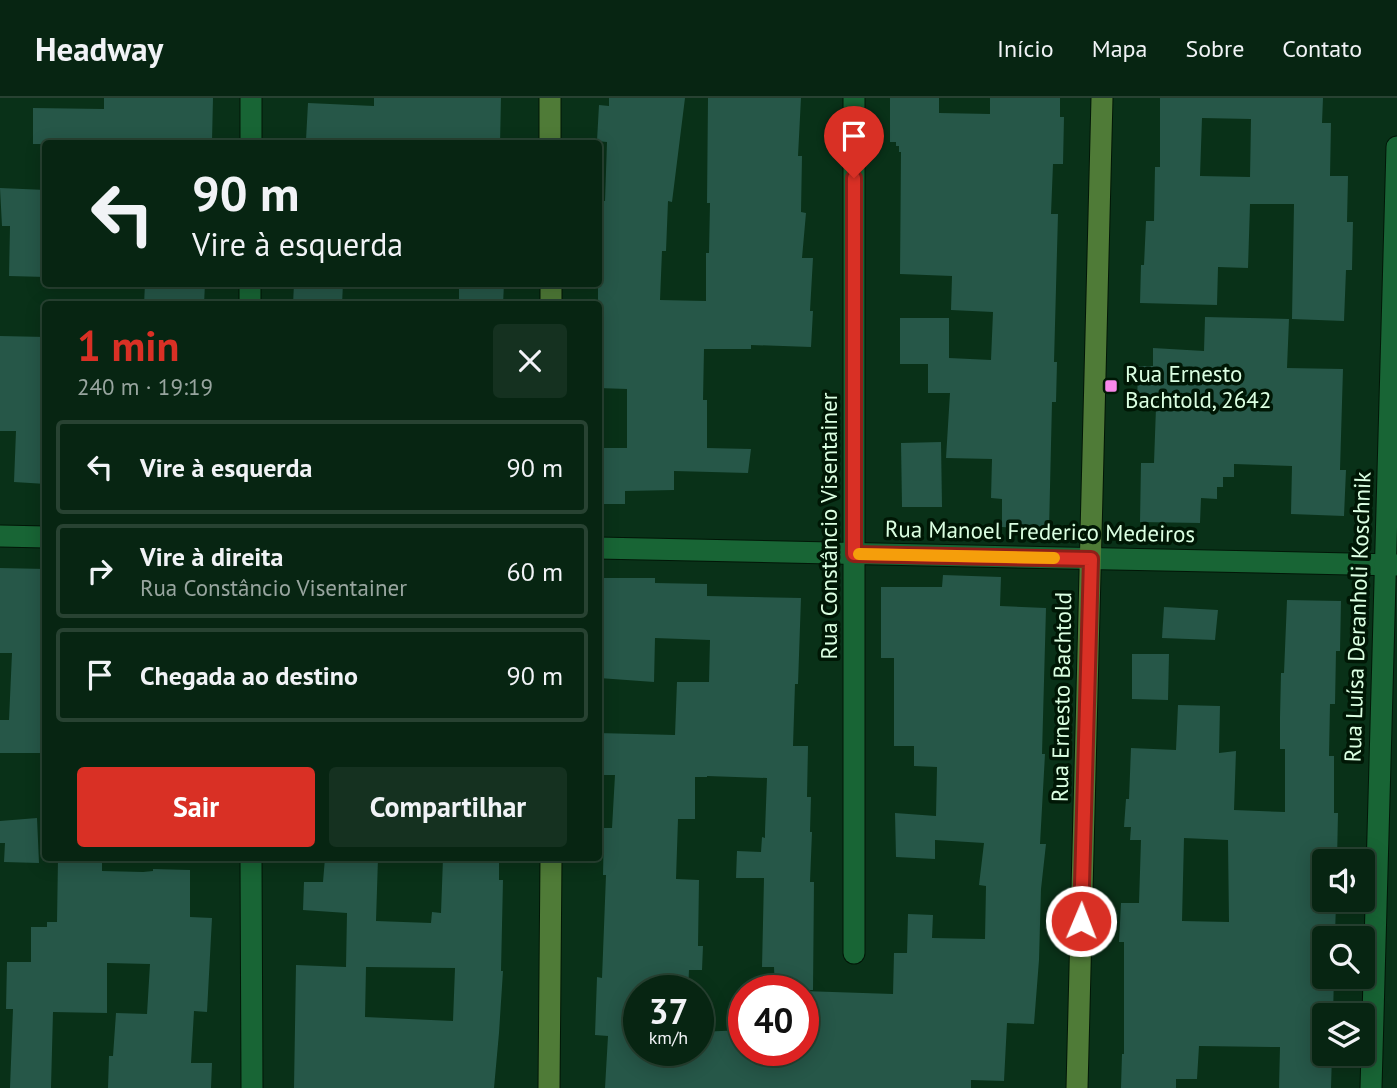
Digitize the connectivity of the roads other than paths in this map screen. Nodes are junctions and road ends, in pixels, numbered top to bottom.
1 (251, 98) edge
2 (550, 98) edge
3 (854, 98) edge
4 (1102, 98) edge
5 (251, 140) edge
6 (550, 140) edge
7 (1397, 147) edge
8 (0, 536) edge
9 (42, 537) edge
10 (602, 548) edge
11 (854, 554) junction
12 (1091, 559) junction
13 (1391, 565) edge
14 (251, 861) edge
15 (551, 861) edge
16 (854, 953) dead end
17 (252, 1088) edge
18 (549, 1088) edge
19 (1077, 1088) edge
20 (1371, 1088) edge

1 - 5 street
2 - 6 street
3 - 11 street, Rua Constâncio Visentainer
4 - 12 street, Rua Ernesto Bachtold
7 - 13 street, Rua Luísa Deranholi Koschnik
8 - 9 street
10 - 11 street, Rua Manoel Frederico Medeiros
11 - 12 street, Rua Manoel Frederico Medeiros
11 - 16 street, Rua Constâncio Visentainer
12 - 13 street, Rua Manoel Frederico Medeiros
12 - 19 street, Rua Ernesto Bachtold
13 - 20 street, Rua Luísa Deranholi Koschnik
14 - 17 street
15 - 18 street

